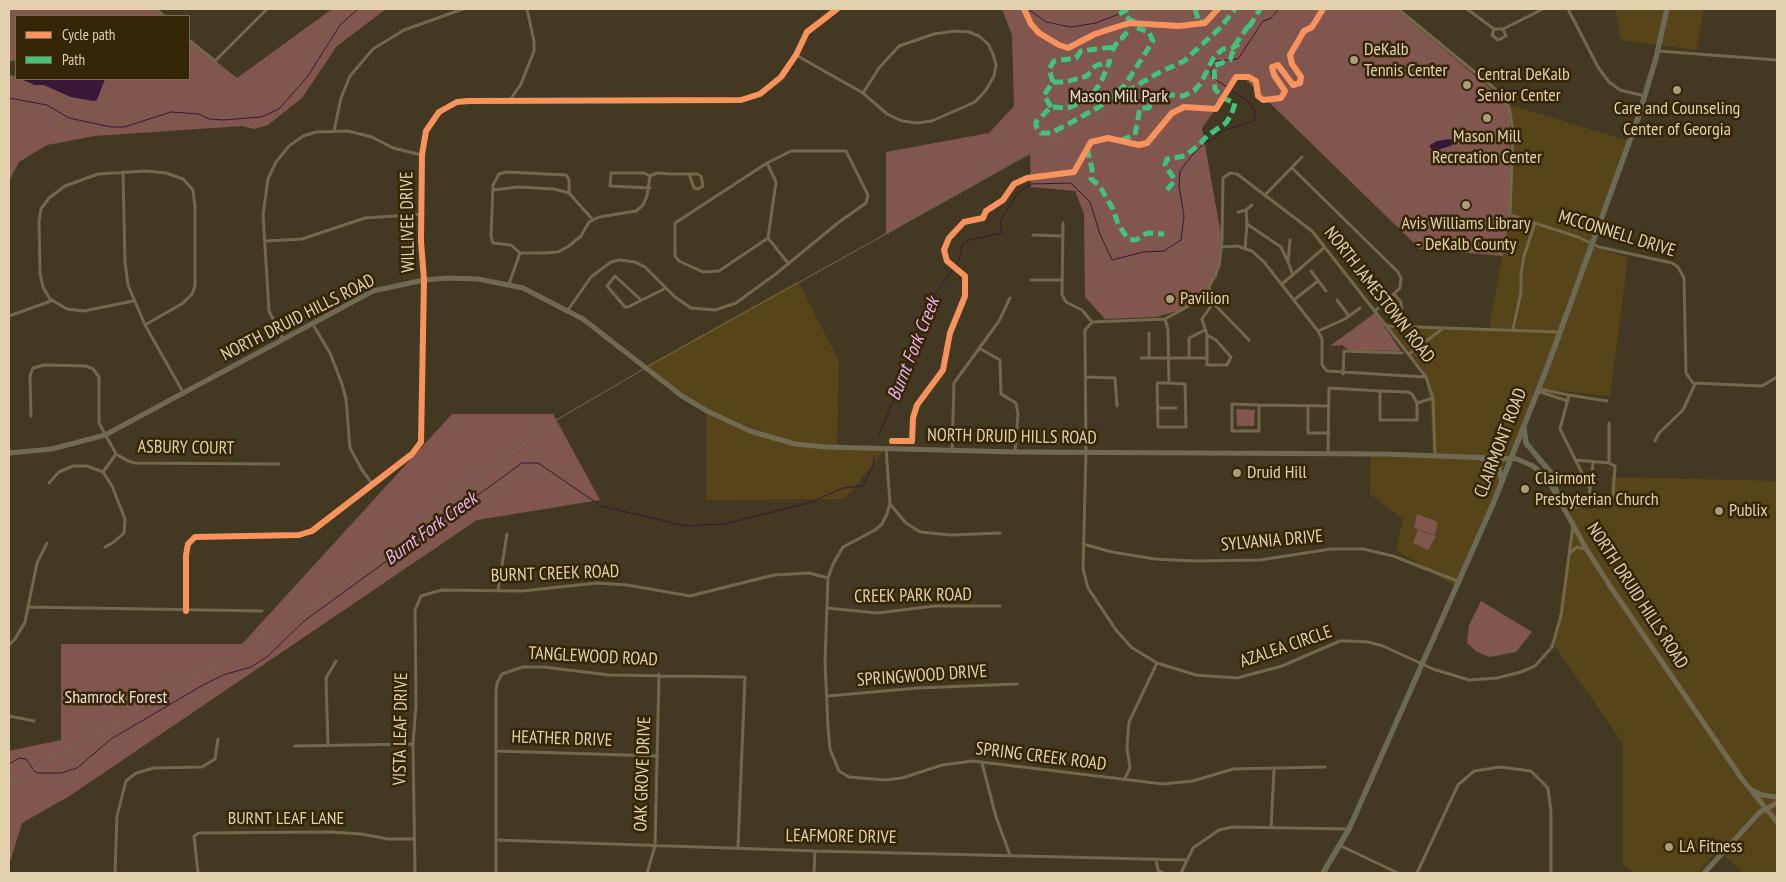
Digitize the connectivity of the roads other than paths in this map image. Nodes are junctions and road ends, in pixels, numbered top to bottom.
1 (267, 9) edge
2 (463, 9) edge
3 (527, 9) edge
4 (837, 9) edge
5 (1398, 9) edge
6 (1467, 9) edge
7 (1543, 9) edge
8 (1568, 9) edge
9 (1667, 9) edge
10 (1494, 29) junction
11 (1503, 29) junction
12 (190, 41) edge
13 (1658, 51) junction
14 (796, 55) junction
15 (1777, 60) edge
16 (863, 94) junction
17 (1646, 96) junction
18 (510, 100) junction
19 (334, 131) junction
20 (422, 155) junction
21 (1302, 157) dead end
22 (767, 164) junction
23 (1292, 168) junction
24 (123, 172) junction
25 (689, 174) junction
26 (650, 176) junction
27 (650, 188) junction
28 (493, 190) junction
29 (569, 193) junction
30 (1265, 195) junction
31 (1252, 205) dead end
32 (1246, 210) junction
33 (1238, 212) dead end
34 (422, 214) junction
35 (593, 220) junction
36 (1063, 223) dead end
37 (1535, 223) junction
38 (1247, 224) junction
39 (1034, 235) dead end
40 (1063, 236) junction
41 (768, 238) junction
42 (1290, 240) dead end
43 (266, 241) junction
44 (1592, 243) junction
45 (1222, 247) junction
46 (1325, 247) junction
47 (1245, 249) junction
48 (520, 253) junction
49 (1288, 262) junction
50 (788, 263) junction
51 (1310, 271) dead end
52 (1293, 275) junction
53 (424, 280) junction
54 (1031, 280) dead end
55 (1062, 280) junction
56 (1318, 281) junction
57 (509, 284) junction
58 (1282, 284) junction
59 (666, 288) junction
60 (1210, 288) junction
61 (1326, 291) dead end
62 (1395, 295) junction
63 (1010, 298) dead end
64 (1295, 299) junction
65 (641, 300) junction
66 (1337, 300) dead end
67 (51, 301) junction
68 (133, 301) junction
69 (1213, 303) junction
70 (1360, 308) dead end
71 (568, 310) junction
72 (1376, 310) junction
73 (9, 316) edge
74 (1349, 316) junction
75 (1402, 316) dead end
76 (1165, 319) junction
77 (312, 322) junction
78 (1092, 322) junction
79 (145, 325) junction
80 (1388, 326) junction
81 (1445, 328) junction
82 (1513, 328) junction
83 (1205, 330) junction
84 (1318, 331) junction
85 (1560, 332) junction
86 (1149, 333) dead end
87 (1207, 335) junction
88 (283, 339) junction
89 (1249, 340) dead end
90 (979, 348) junction
91 (1402, 353) dead end
92 (1409, 354) junction
93 (1141, 358) dead end
94 (1150, 358) junction
95 (1168, 358) junction
96 (1189, 358) junction
97 (1207, 358) junction
98 (1343, 374) junction
99 (1086, 376) junction
100 (1426, 377) junction
101 (1777, 377) edge
102 (1169, 383) junction
103 (1694, 384) junction
104 (1537, 390) junction
105 (1380, 391) junction
106 (184, 394) junction
107 (1561, 394) junction
108 (1569, 395) junction
109 (1433, 398) junction
110 (1560, 398) junction
111 (1568, 401) junction
112 (1607, 401) dead end
113 (1417, 403) junction
114 (1259, 405) junction
115 (1116, 406) dead end
116 (1308, 406) junction
117 (1329, 406) junction
118 (1158, 408) junction
119 (1176, 408) dead end
120 (31, 416) dead end
121 (1609, 423) dead end
122 (1524, 427) junction
123 (1329, 433) junction
124 (105, 435) junction
125 (1655, 441) dead end
126 (886, 448) junction
127 (952, 450) junction
128 (1014, 452) junction
129 (9, 453) edge
130 (1086, 453) junction
131 (1328, 453) junction
132 (116, 454) junction
133 (1435, 455) junction
134 (1478, 457) junction
135 (1511, 458) junction
136 (1574, 460) junction
137 (1593, 462) junction
138 (1609, 462) junction
139 (279, 464) dead end
140 (103, 472) junction
141 (49, 483) dead end
142 (1501, 483) junction
143 (373, 485) junction
144 (1590, 489) junction
145 (1558, 496) junction
146 (1613, 498) dead end
147 (890, 503) junction
148 (1565, 508) junction
149 (1573, 525) junction
150 (1000, 532) dead end
151 (507, 534) dead end
152 (47, 543) dead end
153 (1083, 544) junction
154 (104, 547) dead end
155 (1587, 550) junction
156 (1570, 552) junction
157 (828, 578) junction
158 (1460, 582) junction
159 (498, 590) junction
160 (429, 593) joint
161 (1000, 606) dead end
162 (28, 607) junction
163 (827, 608) junction
164 (186, 610) junction
165 (262, 611) dead end
166 (9, 645) edge
167 (336, 661) dead end
168 (1157, 663) junction
169 (1424, 664) junction
170 (659, 674) junction
171 (1017, 684) dead end
172 (828, 696) junction
173 (9, 716) edge
174 (34, 721) dead end
175 (218, 739) dead end
176 (413, 744) junction
177 (296, 746) dead end
178 (328, 746) junction
179 (496, 751) junction
180 (658, 756) junction
181 (982, 763) junction
182 (1325, 768) dead end
183 (1274, 770) junction
184 (1124, 780) junction
185 (1747, 786) junction
186 (1777, 797) edge
187 (1777, 804) edge
188 (1765, 809) junction
189 (1777, 822) edge
190 (1271, 828) junction
191 (1350, 829) junction
192 (415, 839) junction
193 (496, 840) junction
194 (654, 846) junction
195 (1341, 846) junction
196 (738, 847) junction
197 (814, 851) junction
198 (1010, 855) junction
199 (1156, 860) junction
200 (1186, 860) junction
201 (115, 873) edge
202 (198, 873) edge
203 (415, 873) edge
204 (496, 873) edge
205 (647, 873) edge
206 (814, 873) edge
207 (1163, 873) edge
208 (1181, 873) edge
209 (1323, 873) edge
210 (1398, 873) edge
211 (1417, 873) edge
212 (1551, 873) edge
213 (1704, 873) edge

1 - 12 street
2 - 19 street
3 - 18 street
4 - 14 street, WILLIVEE DRIVE
5 - 37 street, MCCONNELL DRIVE
6 - 10 street
7 - 11 street
8 - 17 street
9 - 13 main road, CLAIRMONT ROAD
10 - 11 street
10 - 11 street
13 - 15 street
13 - 17 main road, CLAIRMONT ROAD
14 - 16 street
14 - 18 street, WILLIVEE DRIVE
16 - 16 street
17 - 44 main road, CLAIRMONT ROAD
18 - 20 street, WILLIVEE DRIVE
19 - 20 street
19 - 43 street
20 - 34 street, WILLIVEE DRIVE
21 - 23 street
22 - 41 street
22 - 41 street
22 - 50 street
23 - 30 street
23 - 62 street
24 - 67 street
24 - 68 street
24 - 79 street
25 - 25 street
25 - 26 street
26 - 27 street
26 - 27 street
27 - 35 street
28 - 29 street
28 - 29 street
28 - 48 street
29 - 35 street
30 - 45 street, NORTH JAMESTOWN ROAD
30 - 46 street, NORTH JAMESTOWN ROAD
31 - 32 street
32 - 33 street
32 - 38 street
34 - 43 street
34 - 53 street, WILLIVEE DRIVE
35 - 48 street
36 - 40 street
37 - 44 street, MCCONNELL DRIVE
37 - 82 street
38 - 47 street
38 - 49 street
39 - 40 street
40 - 55 street
41 - 50 street
42 - 49 street
43 - 88 street
44 - 85 main road, CLAIRMONT ROAD
44 - 103 street, MCCONNELL DRIVE
45 - 47 street
45 - 60 street, NORTH JAMESTOWN ROAD
46 - 52 street
46 - 72 street, NORTH JAMESTOWN ROAD
47 - 58 street
48 - 57 street
49 - 52 street
50 - 59 street
51 - 56 street
52 - 58 street
53 - 57 main road, NORTH DRUID HILLS ROAD
53 - 77 main road, NORTH DRUID HILLS ROAD
53 - 143 street, WILLIVEE DRIVE
54 - 55 street
55 - 78 street
56 - 61 street
56 - 64 street
57 - 71 main road, NORTH DRUID HILLS ROAD
58 - 64 street
59 - 65 street
59 - 71 street
60 - 69 street
60 - 76 street, NORTH JAMESTOWN ROAD
62 - 72 street
62 - 75 street
63 - 90 street
64 - 84 street
65 - 65 street
66 - 74 street
67 - 68 street
67 - 73 street
68 - 79 street
69 - 83 street
69 - 89 street
70 - 74 street
71 - 126 main road, NORTH DRUID HILLS ROAD
72 - 80 street, NORTH JAMESTOWN ROAD
74 - 84 street
76 - 78 street, NORTH JAMESTOWN ROAD
76 - 95 street
77 - 88 main road, NORTH DRUID HILLS ROAD
77 - 143 street
78 - 99 street, AZALEA CIRCLE
79 - 106 street
80 - 81 street
80 - 92 street, NORTH JAMESTOWN ROAD
81 - 82 street
81 - 92 street
82 - 85 street
83 - 87 street
83 - 96 street
84 - 98 street
85 - 104 main road, CLAIRMONT ROAD
86 - 94 street
87 - 97 street
87 - 97 street
88 - 106 main road, NORTH DRUID HILLS ROAD
90 - 127 street
90 - 128 street
91 - 98 street
92 - 100 street, NORTH JAMESTOWN ROAD
93 - 94 street
94 - 95 street
95 - 96 street
95 - 102 street
96 - 97 street
98 - 100 street
99 - 115 street
99 - 130 street, AZALEA CIRCLE
100 - 109 street, NORTH JAMESTOWN ROAD
101 - 103 street
102 - 118 street
102 - 118 street
103 - 125 street
104 - 107 street
104 - 110 street
104 - 122 main road, CLAIRMONT ROAD
105 - 113 street
105 - 113 street
105 - 117 street
106 - 124 main road, NORTH DRUID HILLS ROAD
107 - 108 street
107 - 110 street
108 - 111 street
108 - 112 street
109 - 113 street
109 - 133 street, NORTH JAMESTOWN ROAD
110 - 111 street
111 - 136 street
114 - 114 street
114 - 116 street
116 - 117 street
116 - 123 street
117 - 123 street
118 - 119 street
120 - 124 street, ASBURY COURT
121 - 138 street
122 - 135 main road, CLAIRMONT ROAD
122 - 145 main road
123 - 131 street
124 - 129 main road, NORTH DRUID HILLS ROAD
124 - 132 street, ASBURY COURT
126 - 127 main road, NORTH DRUID HILLS ROAD
126 - 147 street, SPRING CREEK ROAD
127 - 128 main road, NORTH DRUID HILLS ROAD
128 - 130 main road, NORTH DRUID HILLS ROAD
130 - 131 main road, NORTH DRUID HILLS ROAD
130 - 153 street, AZALEA CIRCLE
131 - 133 main road, NORTH DRUID HILLS ROAD
132 - 139 street, ASBURY COURT
132 - 140 street
133 - 134 main road, NORTH DRUID HILLS ROAD
134 - 135 main road, NORTH DRUID HILLS ROAD
134 - 142 main road
135 - 142 main road, CLAIRMONT ROAD
135 - 145 main road, NORTH DRUID HILLS ROAD
136 - 137 street
136 - 144 street
137 - 138 street
137 - 144 street
138 - 146 street
140 - 141 street
140 - 154 street
142 - 158 main road, CLAIRMONT ROAD
143 - 164 street, WILLIVEE DRIVE
144 - 148 street
145 - 148 main road, NORTH DRUID HILLS ROAD
147 - 150 street
147 - 157 street, SPRING CREEK ROAD
148 - 149 main road, NORTH DRUID HILLS ROAD
149 - 155 main road, NORTH DRUID HILLS ROAD
149 - 156 street, AZALEA CIRCLE
151 - 159 street
152 - 162 street
153 - 158 street, SYLVANIA DRIVE
153 - 168 street, AZALEA CIRCLE
155 - 156 street
155 - 185 main road, NORTH DRUID HILLS ROAD
156 - 169 street, AZALEA CIRCLE
157 - 159 street, BURNT CREEK ROAD
157 - 163 street, SPRING CREEK ROAD
158 - 169 main road, CLAIRMONT ROAD
159 - 160 street, BURNT CREEK ROAD
160 - 176 street, VISTA LEAF DRIVE
161 - 163 street, CREEK PARK ROAD
162 - 164 street
162 - 166 street
163 - 172 street, SPRING CREEK ROAD
164 - 165 street
167 - 178 street
168 - 169 street, AZALEA CIRCLE
168 - 184 street
169 - 191 main road, CLAIRMONT ROAD
170 - 179 street, TANGLEWOOD ROAD
170 - 180 street, OAK GROVE DRIVE
170 - 196 street, TANGLEWOOD ROAD
171 - 172 street, SPRINGWOOD DRIVE
172 - 181 street, SPRING CREEK ROAD
173 - 174 street
175 - 201 street
176 - 178 street
176 - 192 street, VISTA LEAF DRIVE
177 - 178 street
179 - 180 street, HEATHER DRIVE
179 - 193 street, TANGLEWOOD ROAD
180 - 194 street, OAK GROVE DRIVE
181 - 184 street, SPRING CREEK ROAD
181 - 198 street
182 - 183 street, SPRING CREEK ROAD
183 - 184 street, SPRING CREEK ROAD
183 - 190 street
185 - 186 main road
185 - 188 main road, NORTH DRUID HILLS ROAD
187 - 188 main road
188 - 189 main road, NORTH DRUID HILLS ROAD
188 - 213 main road
190 - 191 street
190 - 200 street
191 - 195 main road, CLAIRMONT ROAD
192 - 202 street, BURNT LEAF LANE
192 - 203 street, VISTA LEAF DRIVE
193 - 194 street, LEAFMORE DRIVE
193 - 204 street, TANGLEWOOD ROAD
194 - 196 street, LEAFMORE DRIVE
194 - 205 street, OAK GROVE DRIVE
195 - 209 main road, CLAIRMONT ROAD
195 - 210 street
196 - 197 street, LEAFMORE DRIVE
197 - 198 street, LEAFMORE DRIVE
197 - 206 street
198 - 199 street, LEAFMORE DRIVE
199 - 200 street, LEAFMORE DRIVE
199 - 207 street
200 - 208 street
211 - 212 street

